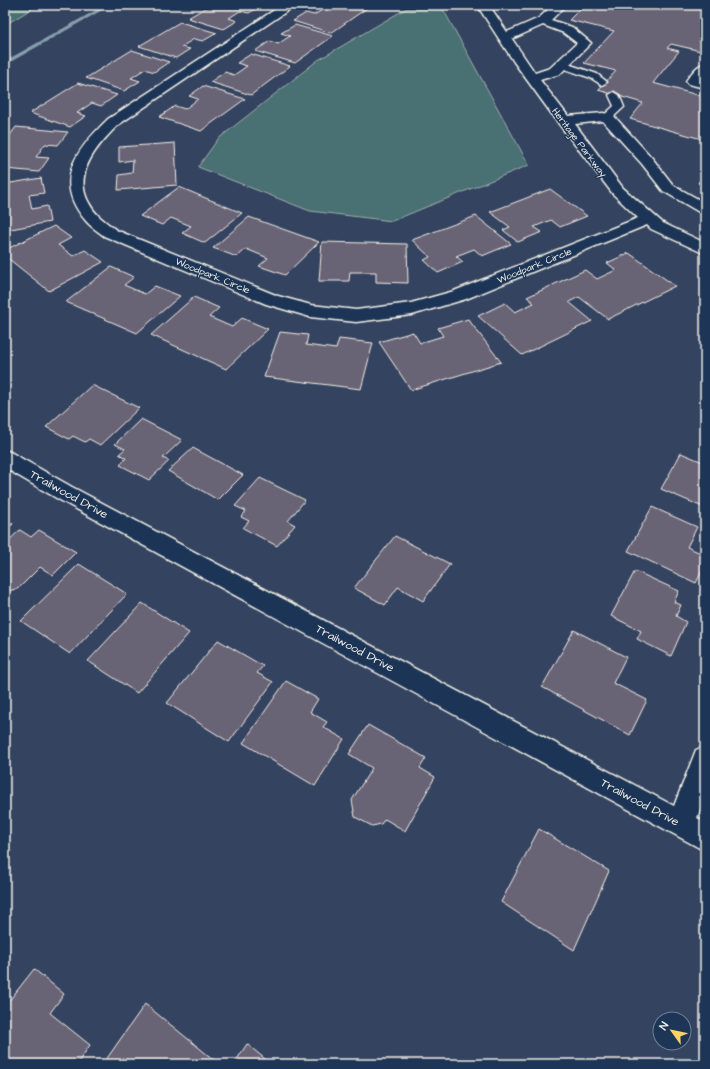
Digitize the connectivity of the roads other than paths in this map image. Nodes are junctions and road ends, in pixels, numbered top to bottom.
1 (290, 5) edge
2 (483, 5) edge
3 (560, 5) edge
4 (543, 21) junction
5 (504, 38) junction
6 (562, 65) junction
7 (705, 67) edge
8 (532, 78) junction
9 (602, 82) dead end
10 (705, 84) edge
11 (614, 95) dead end
12 (606, 118) junction
13 (564, 121) junction
14 (705, 209) edge
15 (649, 219) junction
16 (705, 249) edge
17 (5, 458) edge
18 (705, 759) edge
19 (681, 824) junction
20 (705, 837) edge

1 - 15 street, Woodpark Circle
2 - 5 street, Heritage Parkway
3 - 4 street
4 - 5 street
4 - 6 street
5 - 8 street, Heritage Parkway
6 - 8 street
6 - 9 lane
7 - 10 street
8 - 13 street, Heritage Parkway
11 - 12 lane
12 - 13 street
12 - 14 street
13 - 15 street, Heritage Parkway
15 - 16 street, Heritage Parkway
17 - 19 street, Trailwood Drive
18 - 19 street
19 - 20 street, Trailwood Drive

